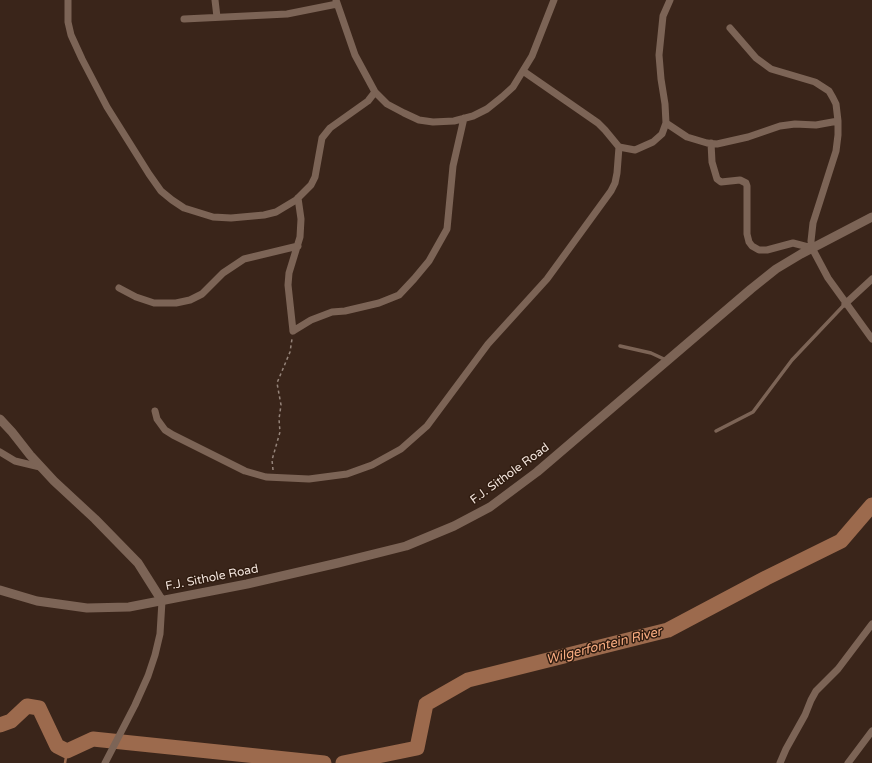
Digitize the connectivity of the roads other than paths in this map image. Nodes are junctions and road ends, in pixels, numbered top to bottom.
1 (68, 0) edge
2 (216, 0) edge
3 (554, 0) edge
4 (670, 0) edge
5 (336, 2) edge
6 (217, 17) junction
7 (184, 19) dead end
8 (730, 28) dead end
9 (523, 71) junction
10 (375, 92) junction
11 (464, 118) junction
12 (838, 121) junction
13 (666, 123) junction
14 (710, 143) junction
15 (619, 146) junction
16 (298, 198) junction
17 (872, 217) edge
18 (298, 246) junction
19 (812, 248) junction
20 (872, 279) edge
21 (119, 288) dead end
22 (845, 304) junction
23 (872, 339) edge
24 (620, 346) dead end
25 (667, 361) junction
26 (155, 411) dead end
27 (0, 419) edge
28 (716, 432) dead end
29 (0, 452) edge
30 (40, 467) junction
31 (0, 590) edge
32 (162, 601) junction
33 (872, 624) edge
34 (872, 731) edge
35 (105, 763) edge
36 (780, 763) edge
37 (848, 763) edge

1 - 16 street
2 - 6 street
3 - 9 street
4 - 13 street
5 - 6 street
5 - 10 street
6 - 7 street
8 - 12 street
9 - 11 street
9 - 15 street
10 - 11 street
10 - 16 street
11 - 18 street
12 - 14 street
12 - 19 street
13 - 14 street
13 - 15 street
14 - 19 street
15 - 26 street
16 - 18 street
17 - 19 street, F.J. Sithole Road
18 - 21 street
19 - 22 street
19 - 25 street, F.J. Sithole Road
20 - 22 street
22 - 23 street
22 - 28 lane
24 - 25 lane
25 - 32 street, F.J. Sithole Road
27 - 30 street
29 - 30 street
30 - 32 street
31 - 32 street, F.J. Sithole Road
32 - 35 street
33 - 36 street
34 - 37 street

